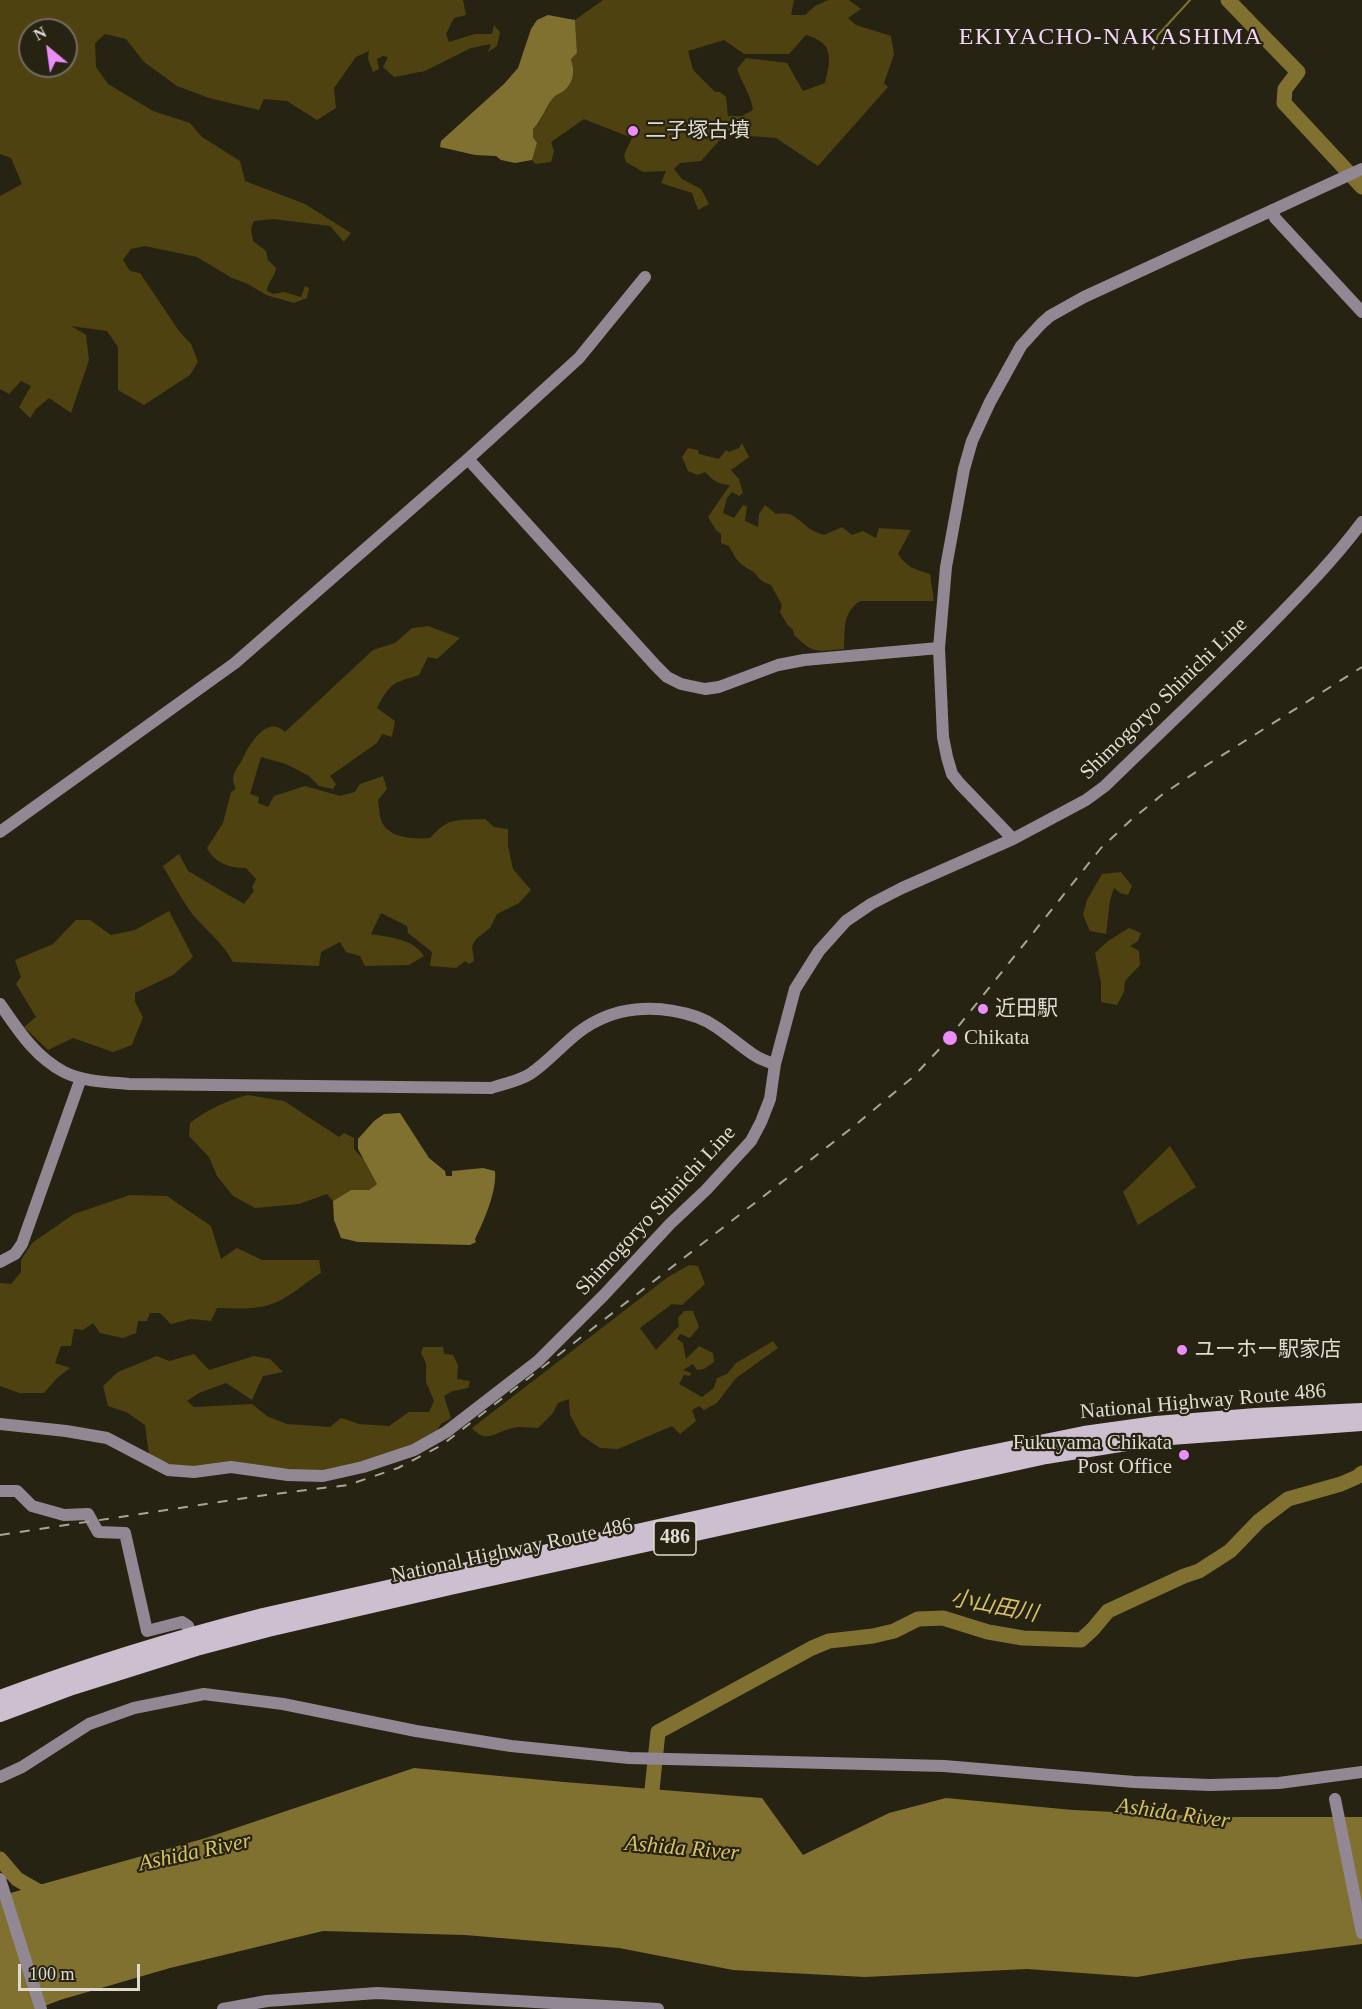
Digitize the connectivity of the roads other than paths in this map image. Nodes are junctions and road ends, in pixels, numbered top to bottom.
1 (1362, 169) edge
2 (1272, 210) junction
3 (645, 277) dead end
4 (1362, 312) edge
5 (468, 459) junction
6 (1362, 522) edge
7 (939, 648) junction
8 (0, 832) edge
9 (1012, 839) junction
10 (0, 1004) edge
11 (775, 1064) junction
12 (81, 1078) junction
13 (0, 1262) edge
14 (1362, 1411) edge
15 (1362, 1423) edge
16 (0, 1424) edge
17 (0, 1491) edge
18 (194, 1641) junction
19 (0, 1698) edge
20 (0, 1714) edge
21 (1362, 1772) edge
22 (0, 1776) edge
23 (1335, 1799) dead end
24 (0, 1879) edge
25 (1362, 1933) edge
26 (41, 2009) edge
27 (223, 2009) edge
28 (658, 2009) edge

1 - 2 street
2 - 4 street
2 - 7 street
3 - 5 street
5 - 7 street
5 - 8 street
6 - 9 street, Shimogoryo Shinichi Line
7 - 9 street
9 - 11 street, Shimogoryo Shinichi Line
10 - 12 street
11 - 12 street
11 - 16 street, Shimogoryo Shinichi Line
12 - 13 street
14 - 18 highway, National Highway Route 486 / 486
15 - 18 highway, National Highway Route 486 / 486
17 - 18 street
18 - 19 highway, National Highway Route 486 / 486
18 - 20 highway, National Highway Route 486 / 486
21 - 22 street
23 - 25 street
24 - 26 street
27 - 28 street

